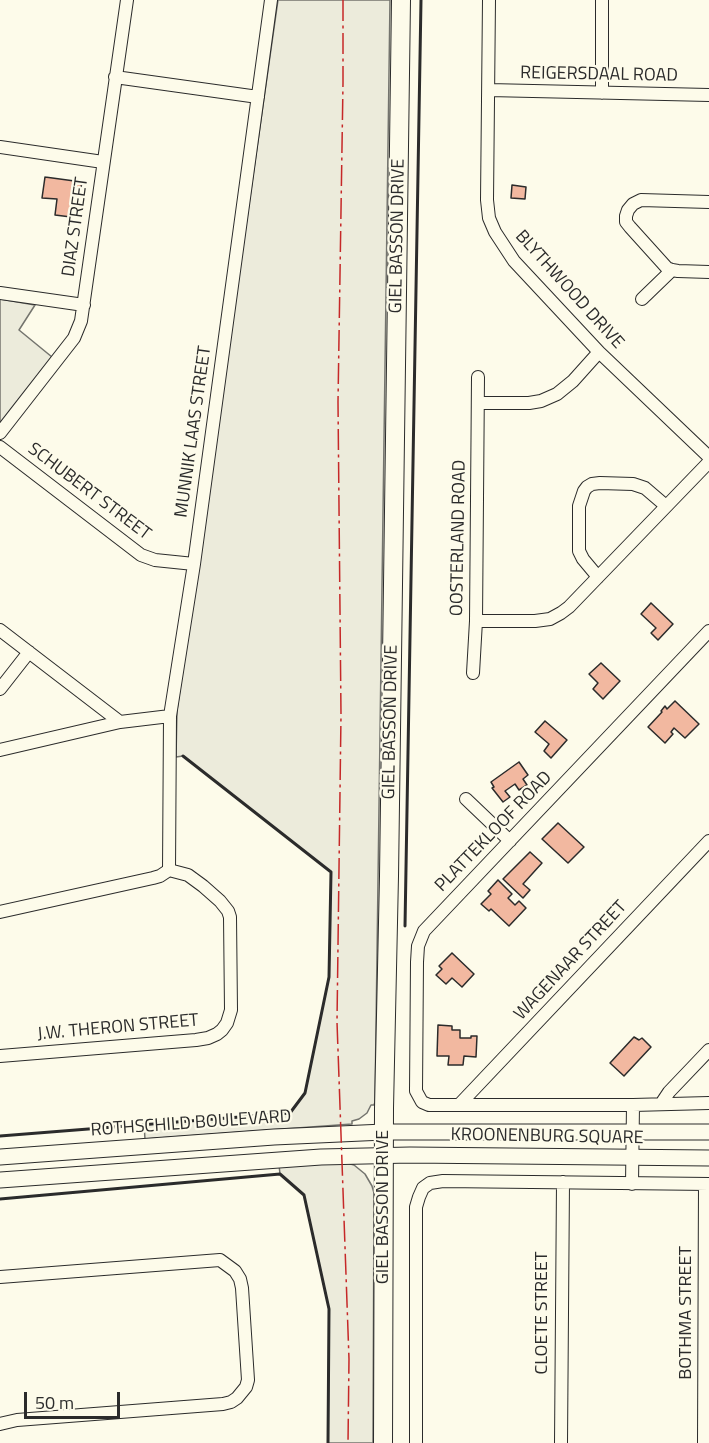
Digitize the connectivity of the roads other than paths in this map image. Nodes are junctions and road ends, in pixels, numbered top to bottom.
1 (127, 0) edge
2 (271, 0) edge
3 (401, 0) edge
4 (489, 0) edge
5 (602, 0) edge
6 (115, 77) junction
7 (489, 90) junction
8 (602, 93) junction
9 (709, 95) edge
10 (258, 97) junction
11 (0, 147) edge
12 (104, 162) junction
13 (709, 202) edge
14 (672, 270) junction
15 (709, 272) edge
16 (0, 293) edge
17 (642, 299) dead end
18 (84, 305) junction
19 (599, 352) junction
20 (478, 377) dead end
21 (479, 403) junction
22 (0, 433) edge
23 (0, 447) edge
24 (709, 457) edge
25 (709, 462) edge
26 (666, 506) junction
27 (194, 564) junction
28 (598, 577) junction
29 (476, 621) junction
30 (0, 630) edge
31 (709, 631) edge
32 (29, 652) junction
33 (473, 673) dead end
34 (0, 689) edge
35 (170, 716) junction
36 (120, 722) junction
37 (0, 750) edge
38 (466, 799) dead end
39 (510, 841) junction
40 (709, 841) edge
41 (169, 870) junction
42 (0, 912) edge
43 (709, 1050) edge
44 (0, 1056) edge
45 (422, 1102) joint
46 (709, 1103) edge
47 (661, 1104) junction
48 (459, 1105) junction
49 (633, 1105) junction
50 (632, 1131) junction
51 (384, 1132) junction
52 (709, 1132) edge
53 (384, 1156) junction
54 (0, 1157) edge
55 (632, 1158) junction
56 (709, 1158) edge
57 (0, 1180) edge
58 (562, 1182) junction
59 (632, 1184) junction
60 (707, 1184) edge
61 (0, 1277) edge
62 (0, 1424) edge
63 (383, 1443) edge
64 (416, 1443) edge
65 (561, 1443) edge
66 (704, 1443) edge

1 - 6 street, DIAZ STREET
2 - 10 street, MUNNIK LAAS STREET
3 - 51 main road, GIEL BASSON DRIVE
4 - 7 street, BLYTHWOOD DRIVE
5 - 8 street
6 - 10 street
6 - 12 street, DIAZ STREET
7 - 8 street, REIGERSDAAL ROAD
7 - 19 street, BLYTHWOOD DRIVE
8 - 9 street, REIGERSDAAL ROAD
10 - 27 street, MUNNIK LAAS STREET
11 - 12 street
12 - 18 street, DIAZ STREET
13 - 14 street
14 - 15 street
14 - 17 street
16 - 18 street
18 - 22 street, DIAZ STREET
19 - 21 street
19 - 24 street, BLYTHWOOD DRIVE
20 - 21 street, OOSTERLAND ROAD
21 - 29 street, OOSTERLAND ROAD
23 - 27 street, SCHUBERT STREET
25 - 26 street
26 - 28 street
26 - 28 street
27 - 35 street, MUNNIK LAAS STREET
28 - 29 street
29 - 33 street, OOSTERLAND ROAD
30 - 32 street
31 - 39 street, PLATTEKLOOF ROAD
32 - 34 street
32 - 36 street
35 - 36 street
35 - 41 street, MUNNIK LAAS STREET
36 - 37 street
38 - 39 street
39 - 45 street, PLATTEKLOOF ROAD
40 - 48 street, WAGENAAR STREET
41 - 42 street
41 - 44 street, J.W. THERON STREET
43 - 47 street
45 - 48 street, KROONENBURG SQUARE
46 - 47 street, KROONENBURG SQUARE
47 - 49 street, KROONENBURG SQUARE
48 - 49 street, KROONENBURG SQUARE
49 - 50 street
50 - 51 street, KROONENBURG SQUARE
50 - 52 street, KROONENBURG SQUARE
50 - 55 street
51 - 53 main road, GIEL BASSON DRIVE
51 - 54 street, ROTHSCHILD BOULEVARD
53 - 55 street, KROONENBURG SQUARE
53 - 57 street
53 - 63 main road, GIEL BASSON DRIVE
55 - 56 street, KROONENBURG SQUARE
55 - 59 street
58 - 59 street
58 - 64 street
58 - 65 street, CLOETE STREET
59 - 60 street
60 - 66 street, BOTHMA STREET
61 - 62 street

